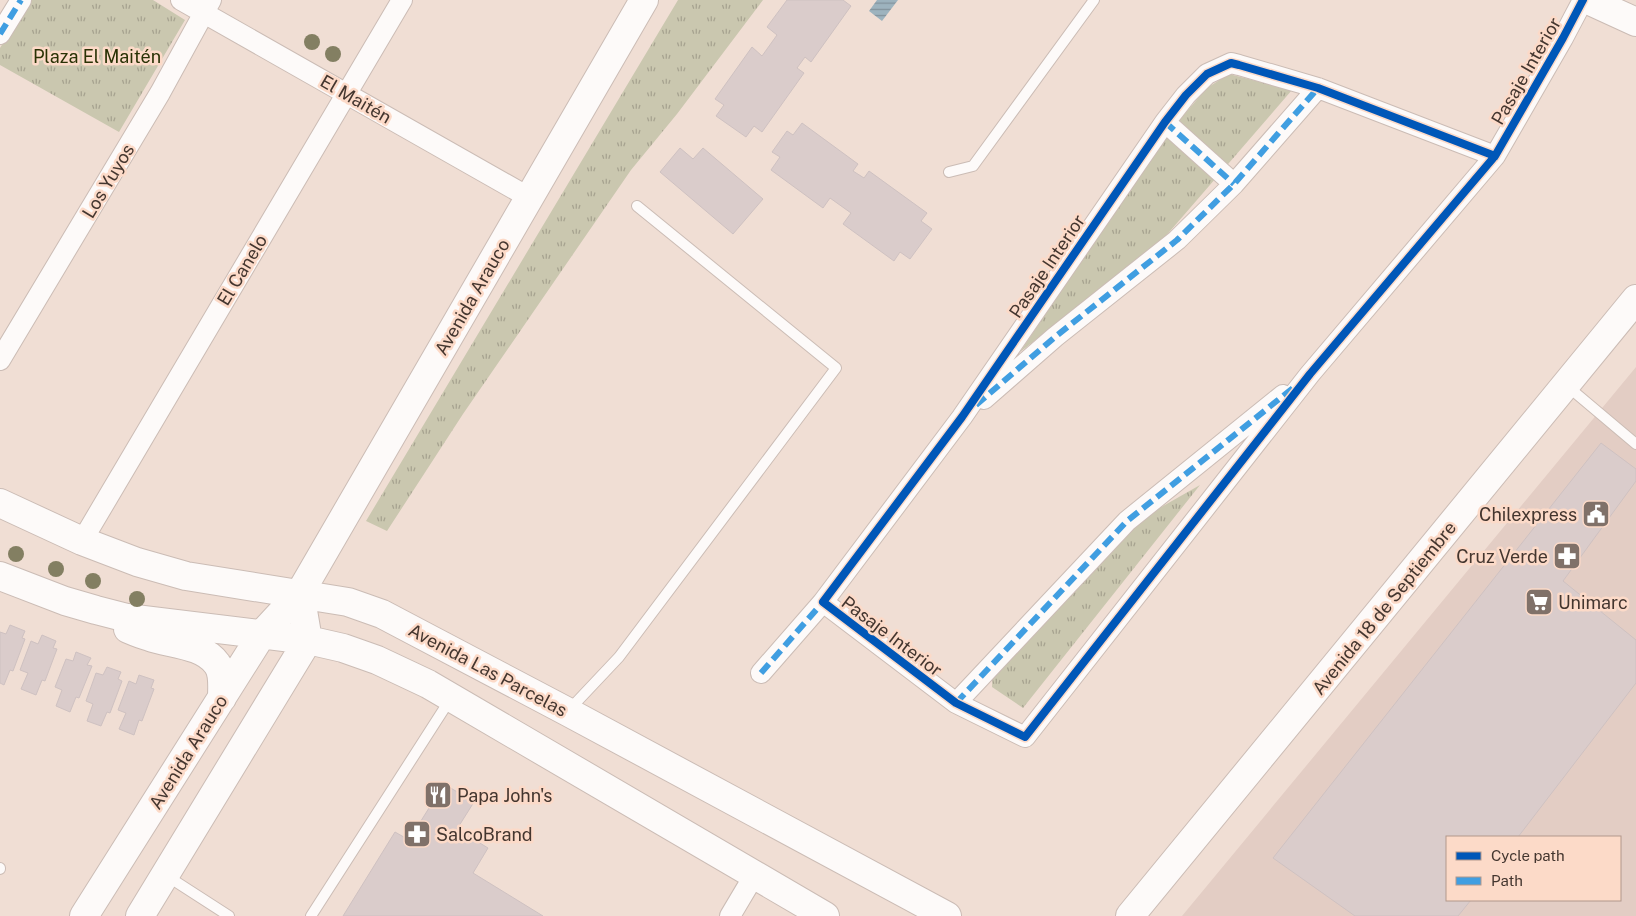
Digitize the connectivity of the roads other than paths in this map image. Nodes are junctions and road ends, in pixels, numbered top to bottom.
1 (21, 0) edge
2 (181, 0) edge
3 (402, 0) edge
4 (644, 0) edge
5 (1094, 0) edge
6 (1583, 0) edge
7 (1588, 0) edge
8 (208, 6) edge
9 (1636, 22) edge
10 (0, 34) edge
11 (1318, 88) junction
12 (346, 93) junction
13 (1164, 122) junction
14 (1495, 156) junction
15 (949, 172) dead end
16 (1234, 184) junction
17 (530, 198) junction
18 (638, 206) dead end
19 (1636, 298) edge
20 (0, 360) edge
21 (1310, 374) junction
22 (1566, 385) junction
23 (962, 417) junction
24 (1636, 444) edge
25 (0, 503) edge
26 (82, 540) junction
27 (0, 576) edge
28 (300, 594) junction
29 (65, 600) junction
30 (823, 602) junction
31 (262, 634) junction
32 (308, 640) junction
33 (761, 673) dead end
34 (222, 698) junction
35 (451, 698) junction
36 (956, 703) junction
37 (568, 712) junction
38 (755, 874) junction
39 (166, 875) junction
40 (84, 916) edge
41 (140, 916) edge
42 (229, 916) edge
43 (311, 916) edge
44 (730, 916) edge
45 (825, 916) edge
46 (947, 916) edge
47 (1130, 916) edge

1 - 10 street
2 - 8 street, El Maitén
3 - 12 street, El Canelo
4 - 17 main road, Avenida Arauco
5 - 15 lane
6 - 14 street, Pasaje Interior
7 - 9 main road
8 - 12 street, El Maitén
8 - 20 street, Los Yuyos
11 - 13 street, Pasaje Interior
11 - 14 street, Pasaje Interior
11 - 16 street, Pasaje Interior
12 - 17 street, El Maitén
12 - 26 street, El Canelo
13 - 16 street
13 - 23 street, Pasaje Interior
14 - 21 street, Pasaje Interior
16 - 23 street, Pasaje Interior
17 - 28 main road, Avenida Arauco
18 - 37 lane
19 - 22 main road, Avenida 18 de Septiembre
21 - 36 street, Pasaje Interior
21 - 36 street, Pasaje Interior
22 - 24 lane
22 - 47 main road, Avenida 18 de Septiembre
23 - 30 street, Pasaje Interior
25 - 26 main road, Avenida Las Parcelas
26 - 28 main road, Avenida Las Parcelas
27 - 29 main road
28 - 31 main road, Avenida Arauco
28 - 32 main road
28 - 37 main road, Avenida Las Parcelas
29 - 31 main road
29 - 34 main road
30 - 33 street, Pasaje Interior
30 - 36 street, Pasaje Interior
31 - 32 main road
31 - 34 main road, Avenida Arauco
32 - 35 main road
32 - 39 main road
34 - 40 main road, Avenida Arauco
35 - 38 main road
35 - 43 lane
37 - 46 main road, Avenida Las Parcelas
38 - 44 street
38 - 45 main road
39 - 41 main road
39 - 42 lane

